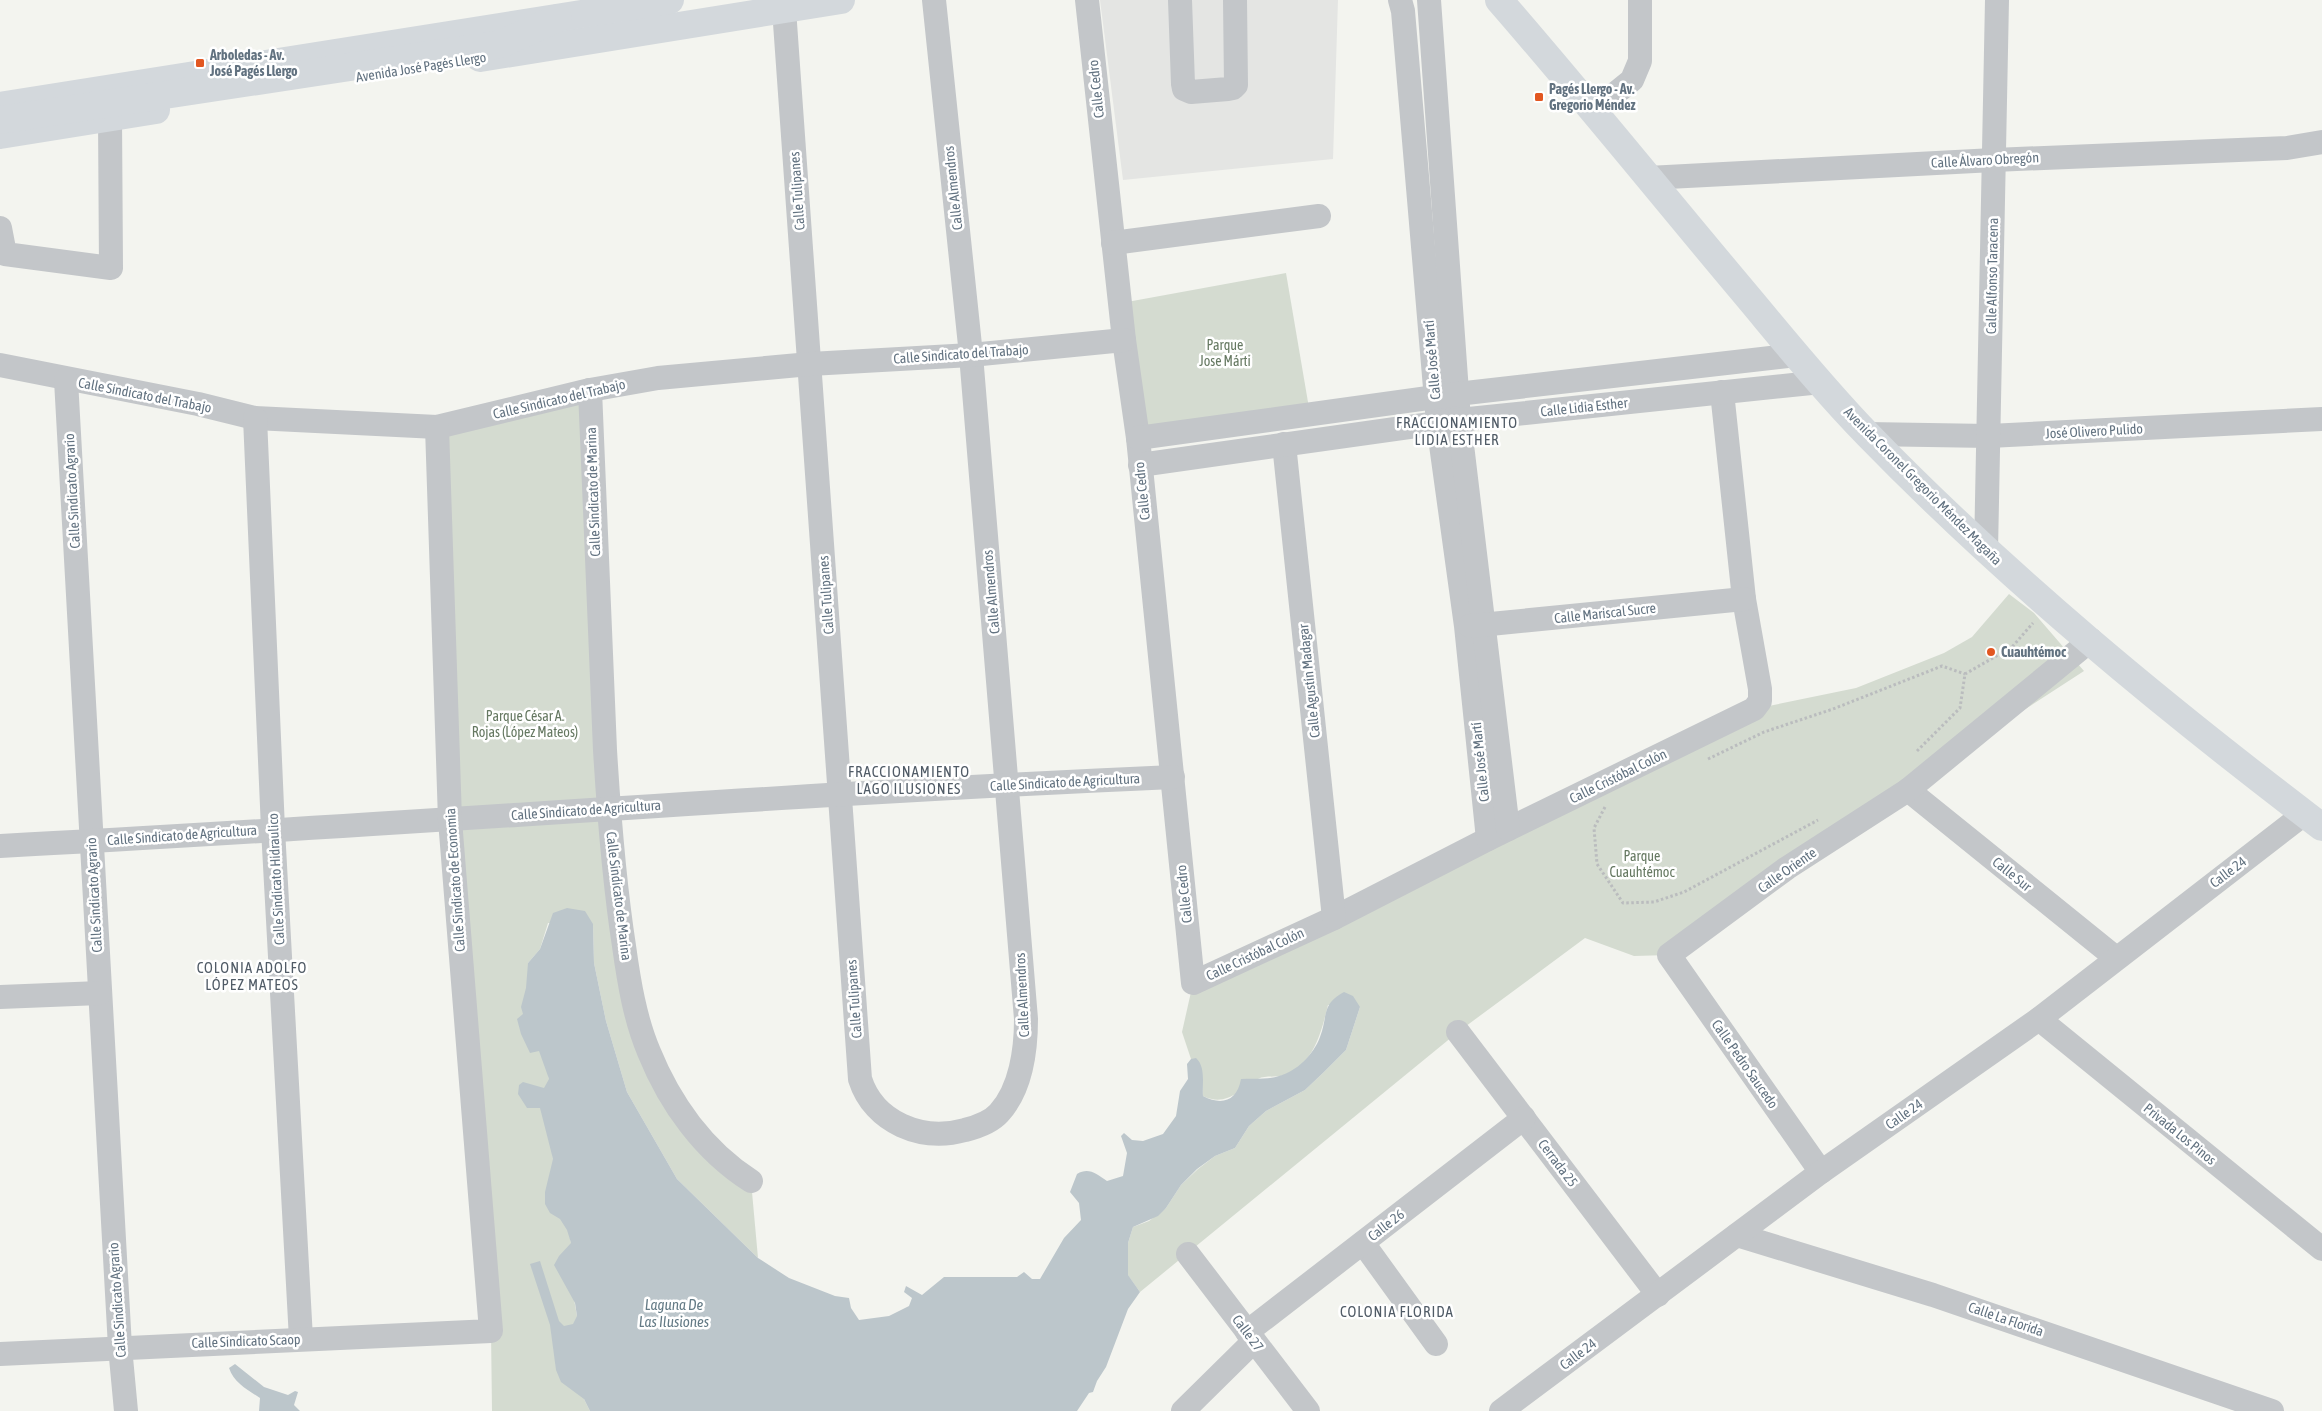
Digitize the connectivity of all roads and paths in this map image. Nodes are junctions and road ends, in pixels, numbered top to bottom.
1 (670, 0) edge
2 (841, 0) edge
3 (934, 0) edge
4 (1087, 0) edge
5 (1180, 0) edge
6 (1235, 0) edge
7 (1400, 0) edge
8 (1428, 0) edge
9 (1499, 0) edge
10 (1640, 0) edge
11 (1997, 0) edge
12 (568, 8) edge
13 (784, 9) junction
14 (571, 43) junction
15 (0, 106) edge
16 (1595, 110) junction
17 (110, 117) junction
18 (0, 120) edge
19 (0, 135) edge
20 (2322, 142) edge
21 (1994, 160) junction
22 (1648, 178) junction
23 (1319, 216) dead end
24 (0, 228) edge
25 (1113, 243) junction
26 (1124, 340) junction
27 (971, 355) junction
28 (1796, 355) junction
29 (810, 364) junction
30 (0, 365) edge
31 (66, 380) junction
32 (1821, 382) junction
33 (590, 390) junction
34 (1722, 392) junction
35 (1446, 396) junction
36 (255, 418) junction
37 (2322, 419) edge
38 (1448, 421) junction
39 (437, 427) junction
40 (1867, 434) junction
41 (1990, 436) junction
42 (1138, 438) junction
43 (1284, 444) junction
44 (1140, 465) junction
45 (1986, 551) junction
46 (1744, 599) junction
47 (2049, 605) junction
48 (1475, 625) junction
49 (2091, 640) junction
50 (1965, 674) junction
51 (1916, 753) dead end
52 (1702, 761) dead end
53 (1173, 777) junction
54 (1008, 784) junction
55 (1908, 790) junction
56 (839, 794) junction
57 (1613, 804) dead end
58 (608, 808) junction
59 (1822, 817) dead end
60 (450, 820) junction
61 (2313, 821) edge
62 (273, 829) junction
63 (1498, 834) junction
64 (91, 841) junction
65 (0, 846) edge
66 (1334, 918) junction
67 (1669, 955) joint
68 (2116, 958) junction
69 (1193, 983) joint
70 (100, 993) junction
71 (0, 997) edge
72 (2038, 1019) junction
73 (1458, 1032) dead end
74 (1524, 1118) junction
75 (938, 1135) joint
76 (1821, 1172) junction
77 (751, 1181) dead end
78 (1737, 1236) junction
79 (1363, 1243) junction
80 (2322, 1249) edge
81 (1188, 1254) dead end
82 (1658, 1295) junction
83 (491, 1331) joint
84 (1251, 1336) junction
85 (301, 1339) junction
86 (1436, 1344) dead end
87 (120, 1347) junction
88 (0, 1354) edge
89 (126, 1411) edge
90 (1183, 1411) edge
91 (1308, 1411) edge
92 (1501, 1411) edge
93 (2272, 1411) edge

1 - 12 main road, Avenida José Pagés Llergo
2 - 13 main road, Avenida José Pagés Llergo
3 - 27 street, Calle Almendros
4 - 25 street, Calle Cedro
5 - 6 street
7 - 35 street, Calle José Martí
8 - 35 street, Calle José Martí
9 - 16 main road, Avenida Coronel Gregorio Méndez Magaña
10 - 16 street
11 - 21 street, Calle Alfonso Taracena
12 - 14 street
12 - 15 main road, Avenida José Pagés Llergo
12 - 18 main road
13 - 14 main road, Avenida José Pagés Llergo
13 - 29 street, Calle Tulipanes
14 - 17 main road, Avenida José Pagés Llergo
16 - 22 main road, Avenida Coronel Gregorio Méndez Magaña
17 - 19 main road, Avenida José Pagés Llergo
17 - 24 street
20 - 21 street, Calle Álvaro Obregón
21 - 22 street, Calle Álvaro Obregón
21 - 41 street, Calle Alfonso Taracena
22 - 28 main road, Avenida Coronel Gregorio Méndez Magaña
23 - 25 street
25 - 26 street, Calle Cedro
26 - 27 street, Calle Sindicato del Trabajo
26 - 42 street, Calle Cedro
27 - 29 street, Calle Sindicato del Trabajo
27 - 54 street, Calle Almendros
28 - 32 main road, Avenida Coronel Gregorio Méndez Magaña
28 - 35 street, Calle Lidia Esther
29 - 33 street, Calle Sindicato del Trabajo
29 - 56 street, Calle Tulipanes
30 - 31 street, Calle Sindicato del Trabajo
31 - 36 street, Calle Sindicato del Trabajo
31 - 64 street, Calle Sindicato Agrario
32 - 34 street, Calle Lidia Esther
32 - 40 main road, Avenida Coronel Gregorio Méndez Magaña
33 - 39 street, Calle Sindicato del Trabajo
33 - 58 street, Calle Sindicato de Marina
34 - 38 street, Calle Lidia Esther
34 - 46 street, Calle Cristóbal Colón
35 - 38 street, Calle José Martí
35 - 42 street, Calle Lidia Esther
36 - 39 street, Calle Sindicato del Trabajo
36 - 62 street, Calle Sindicato Hidraulico
37 - 41 street, José Olivero Pulido
38 - 43 street, Calle Lidia Esther
38 - 48 street, Calle José Martí
39 - 60 street, Calle Sindicato de Economia
40 - 41 street, José Olivero Pulido
40 - 45 main road, Avenida Coronel Gregorio Méndez Magaña
41 - 45 street, Calle Alfonso Taracena
42 - 44 street, Calle Cedro
43 - 44 street, Calle Lidia Esther
43 - 66 street, Calle Agustín Madagar
44 - 53 street, Calle Cedro
45 - 47 main road, Avenida Coronel Gregorio Méndez Magaña
46 - 48 street, Calle Mariscal Sucre
46 - 63 street, Calle Cristóbal Colón
47 - 49 main road, Avenida Coronel Gregorio Méndez Magaña
47 - 50 path
48 - 63 street, Calle José Martí
49 - 55 street, Calle Oriente
49 - 61 main road, Avenida Coronel Gregorio Méndez Magaña
50 - 51 path
50 - 52 path
53 - 54 street, Calle Sindicato de Agricultura
53 - 69 street, Calle Cedro
54 - 56 street, Calle Sindicato de Agricultura
54 - 75 street, Calle Almendros
55 - 67 street, Calle Oriente
55 - 68 street, Calle Sur
56 - 58 street, Calle Sindicato de Agricultura
56 - 75 street, Calle Tulipanes
57 - 59 path
58 - 60 street, Calle Sindicato de Agricultura
58 - 77 street, Calle Sindicato de Marina
60 - 62 street, Calle Sindicato de Agricultura
60 - 83 street, Calle Sindicato de Economia
61 - 68 street, Calle 24
62 - 64 street, Calle Sindicato de Agricultura
62 - 85 street, Calle Sindicato Hidraulico
63 - 66 street, Calle Cristóbal Colón
64 - 65 street, Calle Sindicato de Agricultura
64 - 70 street, Calle Sindicato Agrario
66 - 69 street, Calle Cristóbal Colón
67 - 76 street, Calle Pedro Saucedo
68 - 72 street, Calle 24
70 - 71 street
70 - 87 street, Calle Sindicato Agrario
72 - 76 street, Calle 24
72 - 80 street, Privada Los Pinos
73 - 74 street, Cerrada 25
74 - 79 street, Calle 26
74 - 82 street, Cerrada 25
76 - 78 street, Calle 24
78 - 82 street, Calle 24
78 - 93 street, Calle La Florida
79 - 84 street, Calle 26
79 - 86 street
81 - 84 street, Calle 27
82 - 92 street, Calle 24
83 - 85 street, Calle Sindicato Scaop
84 - 90 street, Calle 26
84 - 91 street, Calle 27
85 - 87 street, Calle Sindicato Scaop
87 - 88 street, Calle Sindicato Scaop
87 - 89 street, Calle Sindicato Agrario

